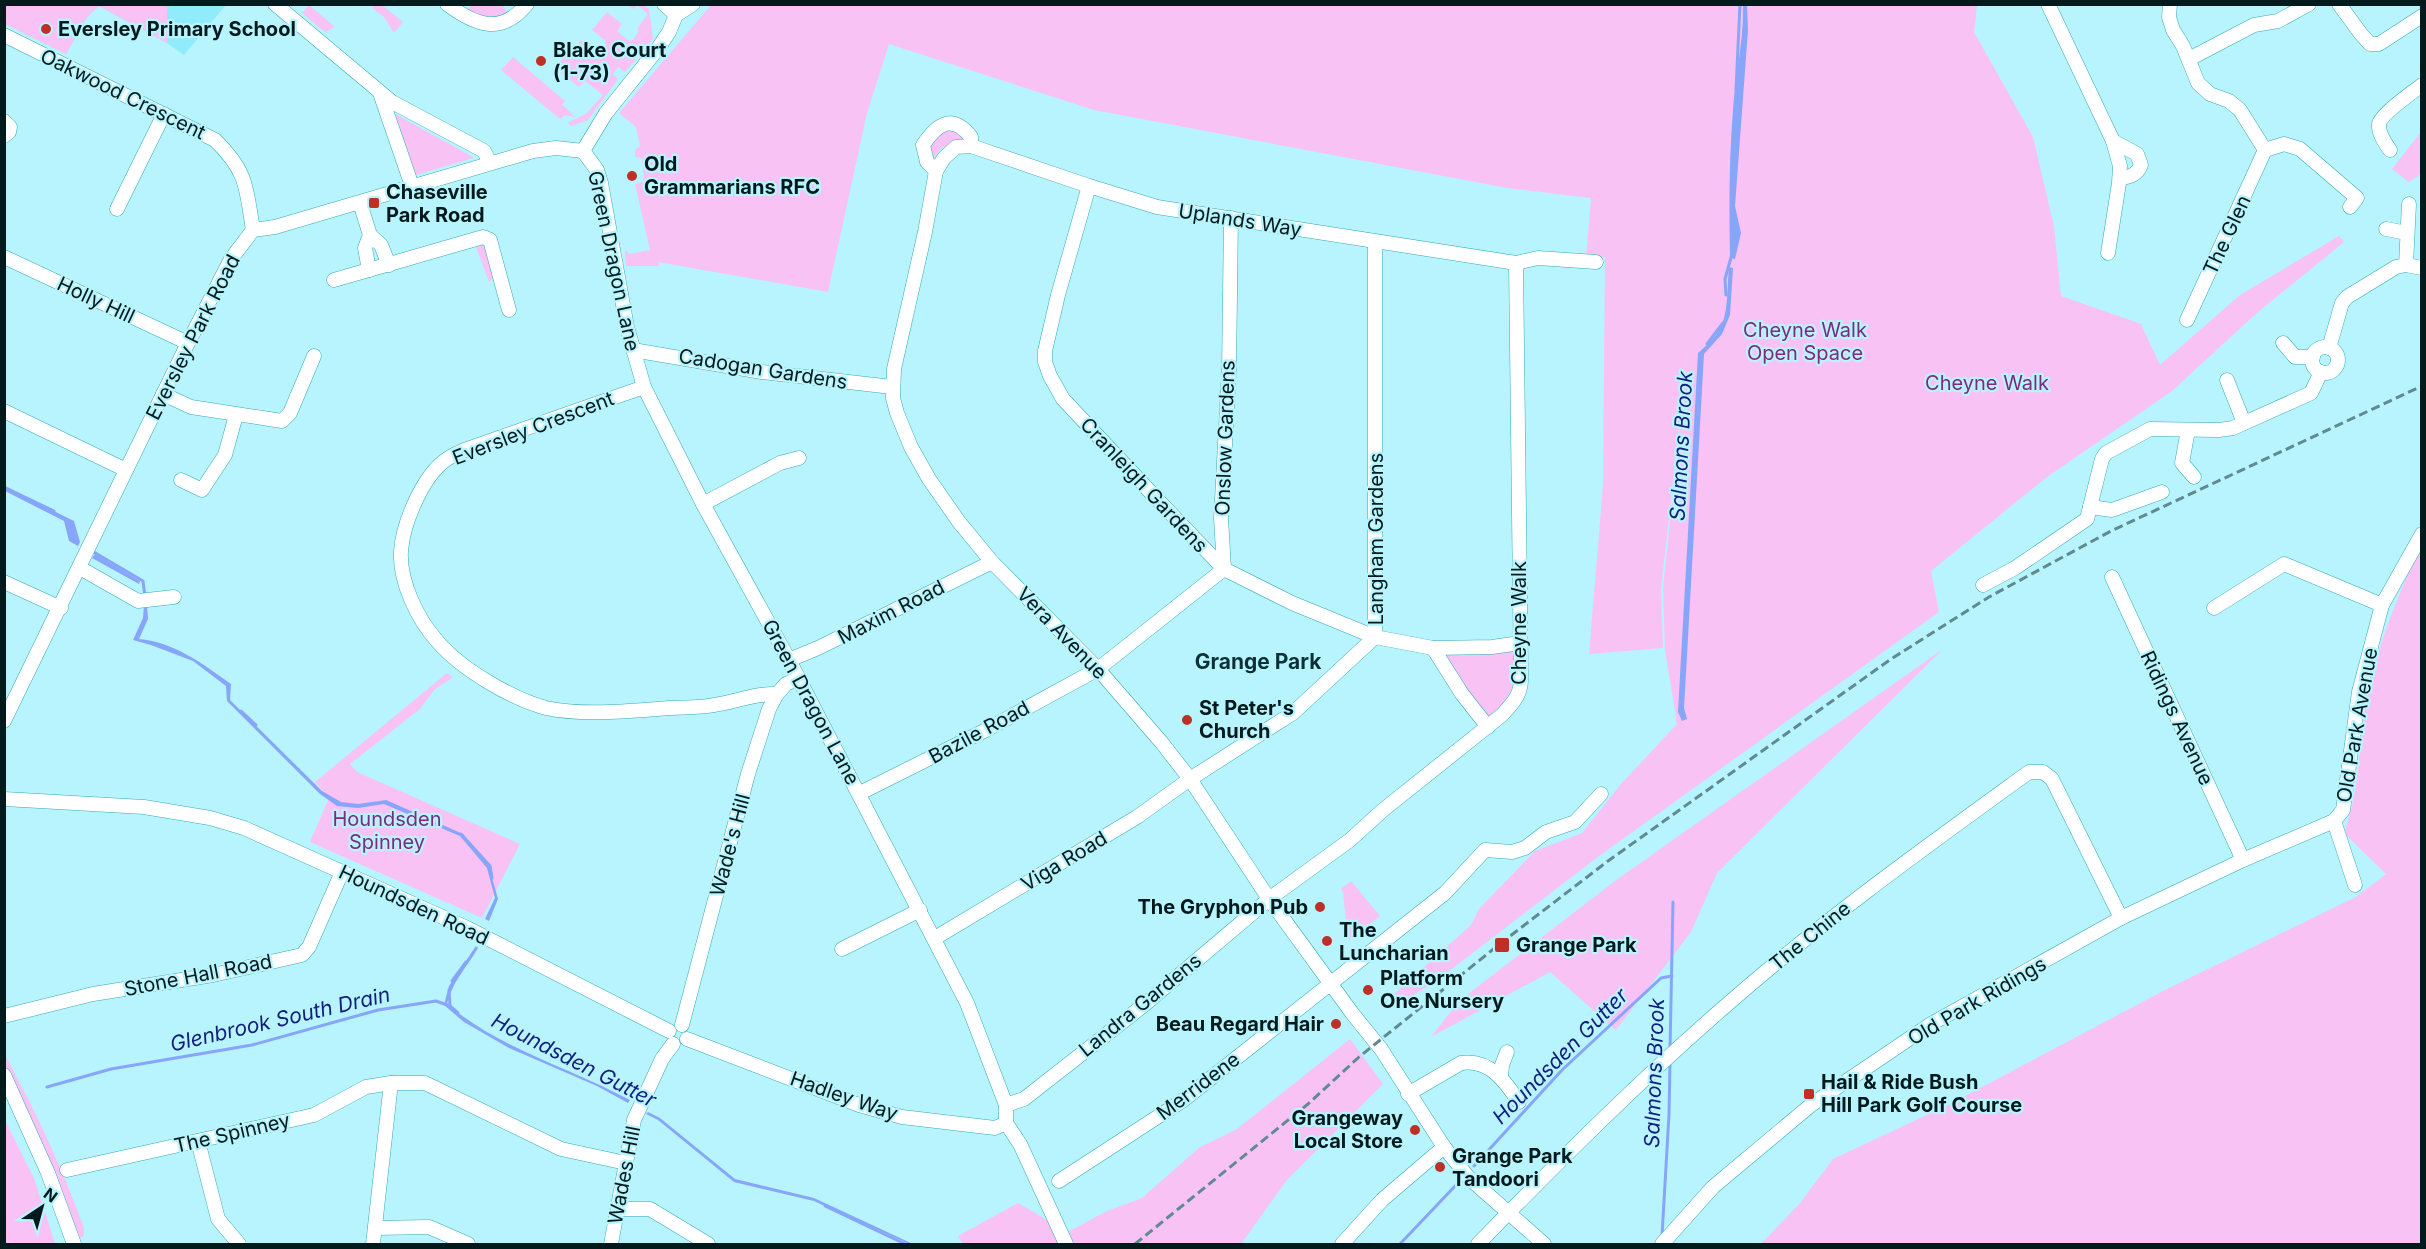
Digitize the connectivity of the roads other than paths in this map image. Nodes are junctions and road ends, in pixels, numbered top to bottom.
1 (275, 4) edge
2 (447, 4) edge
3 (527, 4) edge
4 (664, 4) edge
5 (693, 4) edge
6 (2048, 4) edge
7 (2170, 4) edge
8 (2309, 4) edge
9 (2339, 4) edge
10 (676, 15) junction
11 (2421, 16) edge
12 (4, 35) edge
13 (2189, 58) junction
14 (2421, 85) edge
15 (380, 93) junction
16 (164, 114) junction
17 (4, 121) edge
18 (4, 136) edge
19 (2113, 141) junction
20 (971, 146) junction
21 (2265, 150) junction
22 (2390, 150) dead end
23 (583, 151) junction
24 (490, 163) junction
25 (936, 171) junction
26 (2120, 178) junction
27 (412, 186) junction
28 (1089, 186) junction
29 (2357, 198) dead end
30 (360, 202) junction
31 (2409, 204) dead end
32 (117, 209) dead end
33 (1231, 218) junction
34 (2386, 229) dead end
35 (253, 230) junction
36 (2407, 233) junction
37 (370, 235) junction
38 (1375, 242) junction
39 (2108, 254) dead end
40 (4, 256) edge
41 (1596, 262) dead end
42 (1516, 263) junction
43 (389, 265) junction
44 (2406, 265) junction
45 (2421, 268) edge
46 (369, 270) junction
47 (334, 280) dead end
48 (509, 310) dead end
49 (2187, 320) dead end
50 (188, 343) junction
51 (2283, 343) dead end
52 (2329, 348) junction
53 (633, 350) junction
54 (314, 356) dead end
55 (2313, 357) junction
56 (2321, 372) junction
57 (2227, 380) dead end
58 (644, 387) junction
59 (892, 387) junction
60 (163, 394) junction
61 (4, 411) edge
62 (236, 415) junction
63 (2244, 423) junction
64 (2188, 430) junction
65 (799, 458) dead end
66 (126, 470) junction
67 (2194, 477) dead end
68 (181, 480) dead end
69 (2162, 492) dead end
70 (703, 504) junction
71 (2090, 507) junction
72 (2421, 534) edge
73 (992, 562) junction
74 (80, 568) junction
75 (1224, 569) junction
76 (2112, 577) dead end
77 (4, 582) edge
78 (1983, 585) dead end
79 (174, 597) dead end
80 (2382, 605) junction
81 (61, 608) junction
82 (2214, 608) dead end
83 (1376, 637) junction
84 (1520, 643) junction
85 (1433, 648) junction
86 (789, 660) junction
87 (1098, 669) junction
88 (799, 678) junction
89 (777, 694) junction
90 (8, 704) edge
91 (4, 721) edge
92 (1488, 727) junction
93 (1190, 779) junction
94 (860, 794) junction
95 (1601, 794) dead end
96 (4, 799) edge
97 (2334, 821) junction
98 (2243, 860) junction
99 (342, 872) junction
100 (2355, 885) dead end
101 (1269, 899) junction
102 (920, 910) junction
103 (2121, 918) junction
104 (935, 938) junction
105 (842, 949) dead end
106 (1332, 983) junction
107 (4, 1016) edge
108 (682, 1024) junction
109 (671, 1037) junction
110 (687, 1039) junction
111 (1507, 1052) dead end
112 (4, 1075) edge
113 (1501, 1076) junction
114 (391, 1083) junction
115 (1408, 1094) junction
116 (1519, 1102) dead end
117 (1006, 1105) junction
118 (1006, 1124) junction
119 (198, 1141) junction
120 (1444, 1147) junction
121 (626, 1163) junction
122 (67, 1170) dead end
123 (1059, 1181) dead end
124 (618, 1209) junction
125 (1508, 1213) junction
126 (375, 1228) junction
127 (1667, 1240) edge
128 (74, 1245) edge
129 (239, 1245) edge
130 (373, 1245) edge
131 (468, 1245) edge
132 (611, 1245) edge
133 (708, 1245) edge
134 (1066, 1245) edge
135 (1342, 1245) edge
136 (1478, 1245) edge
137 (1544, 1245) edge

1 - 15 street
2 - 3 street
4 - 10 street
5 - 10 street
6 - 19 street
7 - 13 street
8 - 13 street
9 - 11 street
10 - 23 street
12 - 16 street, Oakwood Crescent
13 - 21 street
14 - 22 street
15 - 24 street
15 - 27 street
16 - 32 street
16 - 35 street, Oakwood Crescent
17 - 18 street
19 - 26 street
19 - 26 street
20 - 25 street
20 - 25 street
20 - 28 street, Uplands Way
21 - 29 street
21 - 49 street, The Glen
23 - 24 street
23 - 53 street, Green Dragon Lane
24 - 27 street
25 - 59 street, Vera Avenue
26 - 39 street
27 - 30 street
28 - 33 street, Uplands Way
28 - 75 street, Cranleigh Gardens
30 - 35 street
30 - 37 street
31 - 36 street
33 - 38 street, Uplands Way
33 - 75 street, Onslow Gardens
34 - 36 street
35 - 50 street, Eversley Park Road
36 - 44 street
37 - 43 street
37 - 46 street
38 - 42 street, Uplands Way
38 - 83 street, Langham Gardens
40 - 50 street, Holly Hill
41 - 42 street, Uplands Way
42 - 84 street, Cheyne Walk
43 - 46 street
43 - 48 street
44 - 45 street
44 - 52 street
46 - 47 street
50 - 60 street, Eversley Park Road
51 - 55 street
52 - 55 street
52 - 56 street
53 - 58 street, Green Dragon Lane
53 - 59 street, Cadogan Gardens
54 - 62 street
55 - 56 street
56 - 63 street
57 - 63 street
58 - 70 street, Green Dragon Lane
58 - 89 street, Eversley Crescent
59 - 73 street, Vera Avenue
60 - 62 street
60 - 66 street, Eversley Park Road
61 - 66 street
62 - 68 street
63 - 64 street
64 - 67 street
64 - 71 street
65 - 70 street
66 - 74 street, Eversley Park Road
69 - 71 street
70 - 86 street, Green Dragon Lane
71 - 78 street
72 - 80 street, Old Park Avenue
73 - 86 street, Maxim Road
73 - 87 street, Vera Avenue
74 - 79 street
74 - 81 street, Eversley Park Road
75 - 83 street, Cranleigh Gardens
75 - 87 street
76 - 98 street, Ridings Avenue
77 - 81 street
80 - 82 street
80 - 97 street, Old Park Avenue
81 - 90 street, Eversley Park Road
83 - 85 street, Cranleigh Gardens
83 - 93 street, Langham Gardens
84 - 85 street, Cranleigh Gardens
84 - 92 street, Cheyne Walk
85 - 92 street
86 - 88 street, Green Dragon Lane
87 - 93 street, Vera Avenue
87 - 94 street, Bazile Road
88 - 89 street
88 - 94 street, Green Dragon Lane
89 - 108 street, Wade's Hill
90 - 91 street, Eversley Park Road
92 - 101 street, Cheyne Walk
93 - 101 street, Vera Avenue
93 - 104 street, Viga Road
94 - 102 street, Green Dragon Lane
95 - 106 street, Merridene
96 - 99 street, Houndsden Road
97 - 98 street, Old Park Ridings
97 - 100 street, Old Park Avenue
98 - 103 street, Old Park Ridings
99 - 107 street, Stone Hall Road
99 - 109 street, Houndsden Road
101 - 106 street, Vera Avenue
101 - 117 street, Landra Gardens
102 - 104 street, Green Dragon Lane
102 - 105 street
103 - 125 street, The Chine
103 - 127 street, Old Park Ridings
104 - 117 street, Green Dragon Lane
106 - 115 street, Vera Avenue
106 - 123 street, Merridene
108 - 109 street
108 - 110 street
109 - 110 street
109 - 121 street, Wades Hill
110 - 118 street, Hadley Way
111 - 113 street
112 - 128 street
113 - 115 street
113 - 116 street
114 - 119 street, The Spinney
114 - 121 street, The Spinney
114 - 126 street
115 - 120 street, Vera Avenue
117 - 118 street, Green Dragon Lane
118 - 134 street
119 - 122 street, The Spinney
119 - 129 street
120 - 125 street, Vera Avenue
120 - 135 street
121 - 124 street, Wades Hill
124 - 132 street, Wades Hill
124 - 133 street
125 - 136 street, The Chine
125 - 137 street, Vera Avenue
126 - 130 street
126 - 131 street

